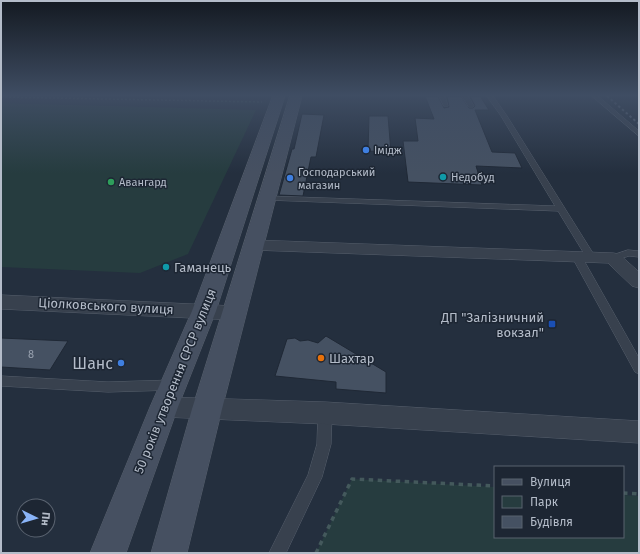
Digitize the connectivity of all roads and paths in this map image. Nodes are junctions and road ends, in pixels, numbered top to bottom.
1 (270, 122) edge
2 (289, 122) edge
3 (508, 122) edge
4 (625, 122) edge
5 (639, 134) edge
6 (267, 198) junction
7 (561, 209) junction
8 (253, 245) junction
9 (639, 254) edge
10 (584, 257) junction
11 (613, 258) junction
12 (639, 282) edge
13 (1, 302) edge
14 (204, 311) junction
15 (234, 312) junction
16 (639, 369) edge
17 (1, 381) edge
18 (168, 396) junction
19 (207, 409) junction
20 (325, 413) junction
21 (639, 432) edge
22 (494, 486) edge
23 (624, 493) edge
24 (639, 494) edge
25 (108, 553) edge
26 (169, 553) edge
27 (277, 553) edge
28 (316, 553) edge

1 - 14 main road, 50 років утворення СРСР вулиця
2 - 6 main road
3 - 7 lane
4 - 5 lane
6 - 7 lane
6 - 8 main road
7 - 10 lane
8 - 10 street
8 - 15 main road
9 - 11 lane
10 - 11 street
10 - 16 lane
11 - 12 street
13 - 14 street, Ціолковського вулиця
14 - 15 street, Ціолковського вулиця
14 - 18 main road, 50 років утворення СРСР вулиця
15 - 19 main road
17 - 18 lane
18 - 19 street
18 - 25 main road, 50 років утворення СРСР вулиця
19 - 20 street
19 - 26 main road
20 - 21 street
20 - 27 lane
22 - 28 path
23 - 24 path

